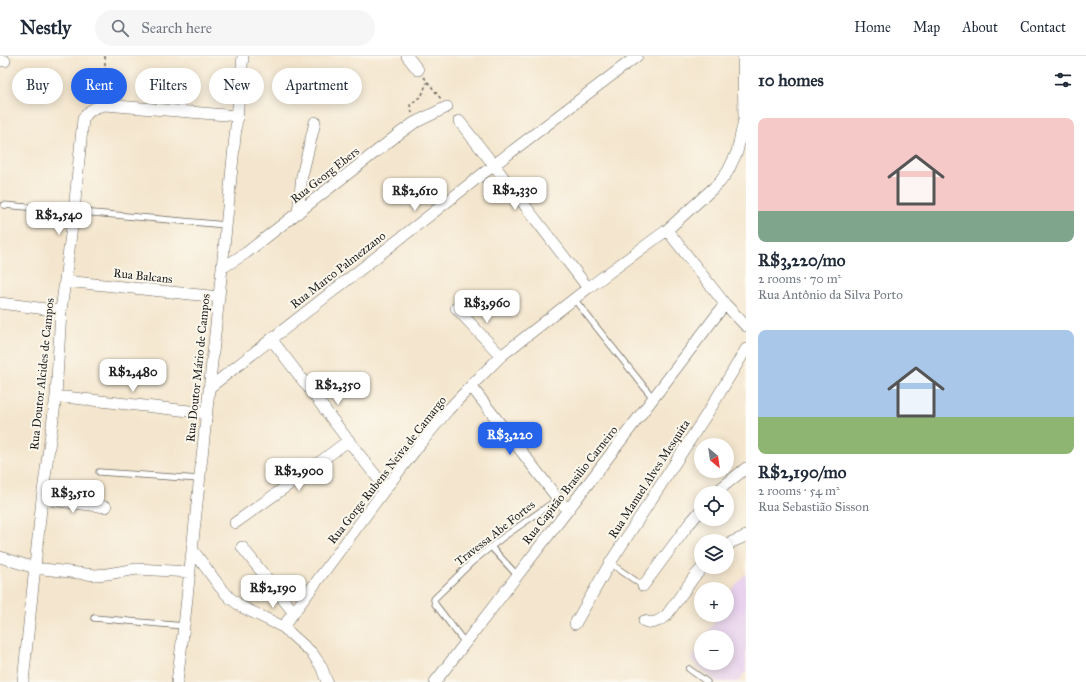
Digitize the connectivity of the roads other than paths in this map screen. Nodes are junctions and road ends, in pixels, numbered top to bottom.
1 (243, 56) edge
2 (407, 56) edge
3 (637, 56) edge
4 (743, 56) edge
5 (418, 70) road end
6 (447, 107) road end
7 (238, 116) junction
8 (745, 119) edge
9 (458, 121) dead end
10 (314, 122) dead end
11 (494, 165) junction
12 (4, 205) dead end
13 (74, 211) junction
14 (298, 213) junction
15 (226, 225) junction
16 (668, 230) junction
17 (222, 268) junction
18 (65, 282) junction
19 (588, 288) junction
20 (219, 296) junction
21 (574, 299) junction
22 (0, 303) edge
23 (725, 304) junction
24 (456, 308) dead end
25 (61, 311) junction
26 (746, 326) edge
27 (271, 339) junction
28 (746, 349) edge
29 (501, 356) junction
30 (471, 386) junction
31 (209, 388) junction
32 (56, 396) junction
33 (653, 398) junction
34 (207, 413) junction
35 (349, 440) junction
36 (746, 468) edge
37 (99, 472) dead end
38 (200, 479) junction
39 (724, 486) edge
40 (386, 488) junction
41 (42, 499) junction
42 (558, 499) junction
43 (106, 507) dead end
44 (568, 510) junction
45 (694, 518) edge
46 (235, 523) dead end
47 (746, 536) edge
48 (734, 542) edge
49 (242, 547) dead end
50 (491, 547) junction
51 (192, 549) junction
52 (0, 557) edge
53 (610, 563) junction
54 (35, 568) junction
55 (190, 572) junction
56 (697, 574) edge
57 (517, 575) junction
58 (643, 586) joint
59 (294, 613) junction
60 (94, 618) dead end
61 (644, 621) dead end
62 (575, 624) dead end
63 (184, 626) junction
64 (283, 627) junction
65 (465, 643) junction
66 (689, 669) dead end
67 (23, 682) edge
68 (177, 682) edge
69 (327, 682) edge
70 (435, 682) edge
71 (707, 682) edge

1 - 7 street, Rua Doutor Mário de Campos
2 - 5 street
3 - 11 street, Rua Marco Palmezzano
4 - 8 street, Rua Gorge Rubens Neiva de Camargo
6 - 14 street, Rua Georg Ebers
7 - 13 street, Rua Doutor Alcides de Campos
7 - 15 street, Rua Doutor Mário de Campos
8 - 16 street, Rua Gorge Rubens Neiva de Camargo
9 - 11 street
10 - 14 street
11 - 19 street
11 - 27 street, Rua Marco Palmezzano
12 - 13 lane
13 - 15 lane
13 - 18 street, Rua Doutor Alcides de Campos
14 - 17 street, Rua Georg Ebers
15 - 17 street, Rua Doutor Mário de Campos
16 - 19 street, Rua Gorge Rubens Neiva de Camargo
16 - 23 street
17 - 20 street, Rua Doutor Mário de Campos
18 - 20 street, Rua Balcans
18 - 25 street, Rua Doutor Alcides de Campos
19 - 21 street, Rua Gorge Rubens Neiva de Camargo
20 - 31 street, Rua Doutor Mário de Campos
21 - 29 street, Rua Gorge Rubens Neiva de Camargo
21 - 33 lane
22 - 25 street
23 - 26 street
23 - 33 street, Rua Capitão Brasilio Carneiro
24 - 29 street
25 - 32 street, Rua Doutor Alcides de Campos
27 - 31 street, Rua Marco Palmezzano
27 - 35 street
28 - 53 street, Rua Manuel Alves Mesquita
29 - 30 street, Rua Gorge Rubens Neiva de Camargo
30 - 40 street, Rua Gorge Rubens Neiva de Camargo
30 - 42 street
31 - 34 street, Rua Doutor Mário de Campos
32 - 34 street
32 - 41 street, Rua Doutor Alcides de Campos
33 - 44 street, Rua Capitão Brasilio Carneiro
34 - 38 street, Rua Doutor Mário de Campos
35 - 40 street
35 - 46 street
36 - 39 street
37 - 38 lane
38 - 51 street, Rua Doutor Mário de Campos
40 - 59 street, Rua Gorge Rubens Neiva de Camargo
41 - 43 street
41 - 54 street, Rua Doutor Alcides de Campos
42 - 44 street
42 - 50 lane, Travessa Abe Fortes
44 - 57 street, Rua Capitão Brasilio Carneiro
45 - 58 street
47 - 48 street
49 - 59 street
50 - 57 lane
50 - 65 lane, Travessa Abe Fortes
51 - 55 street, Rua Doutor Mário de Campos
51 - 64 street
52 - 54 street
53 - 58 lane
53 - 62 street, Rua Manuel Alves Mesquita
54 - 55 street
54 - 67 street, Rua Doutor Alcides de Campos
55 - 63 street, Rua Doutor Mário de Campos
56 - 61 street
57 - 65 street, Rua Capitão Brasilio Carneiro
59 - 64 street, Rua Gorge Rubens Neiva de Camargo
60 - 63 lane
63 - 68 street, Rua Doutor Mário de Campos
64 - 69 street
65 - 70 street, Rua Capitão Brasilio Carneiro
66 - 71 lane

